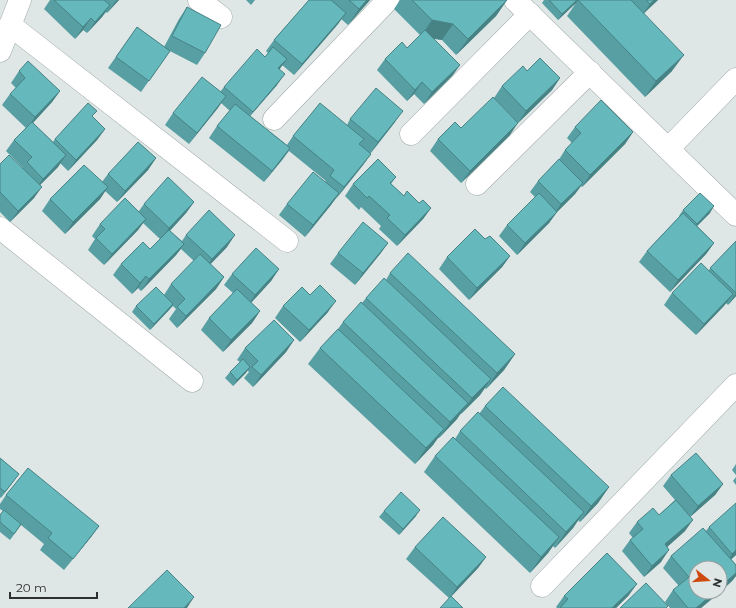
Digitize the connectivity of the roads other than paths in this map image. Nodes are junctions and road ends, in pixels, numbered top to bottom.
1 (20, 0) edge
2 (199, 0) edge
3 (388, 0) edge
4 (523, 7) edge
5 (221, 17) dead end
6 (10, 25) junction
7 (0, 51) edge
8 (590, 72) junction
9 (736, 79) edge
10 (274, 119) dead end
11 (411, 134) dead end
12 (669, 148) junction
13 (477, 184) dead end
14 (736, 215) edge
15 (0, 228) edge
16 (287, 241) dead end
17 (192, 381) dead end
18 (736, 385) edge
19 (542, 586) dead end

1 - 6 street
2 - 5 street
3 - 10 street
4 - 8 street
4 - 11 street
6 - 7 street
6 - 16 street
8 - 12 street
8 - 13 street
9 - 12 street
12 - 14 street
15 - 17 street
18 - 19 street

